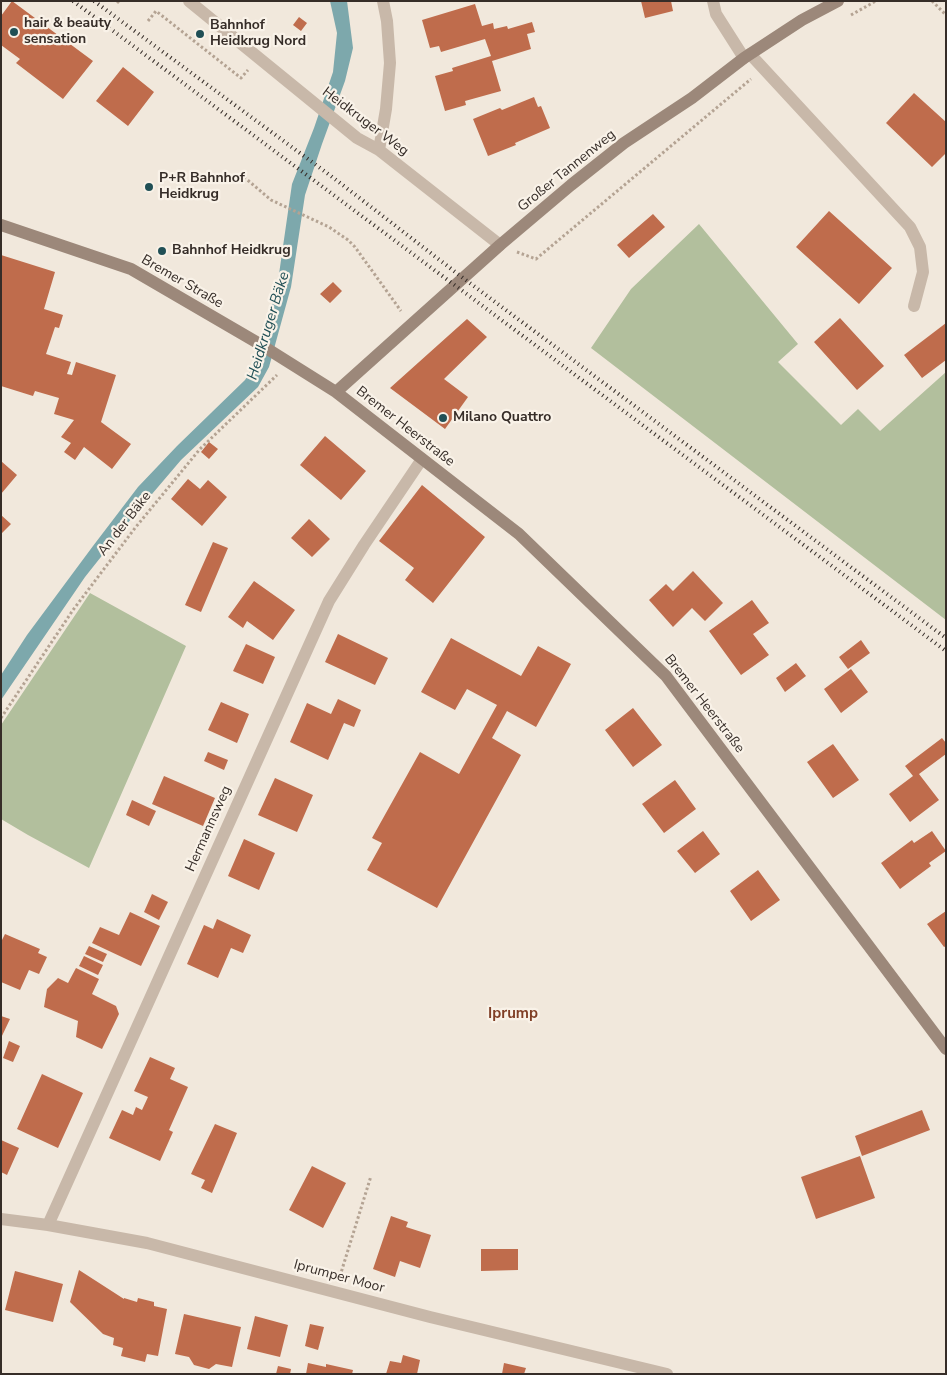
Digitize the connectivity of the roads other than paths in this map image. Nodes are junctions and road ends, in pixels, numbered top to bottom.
1 (190, 1) edge
2 (383, 1) edge
3 (713, 1) edge
4 (838, 1) edge
5 (747, 56) junction
6 (379, 150) junction
7 (1, 225) edge
8 (500, 245) junction
9 (914, 306) dead end
10 (336, 392) junction
11 (422, 459) junction
12 (946, 1049) edge
13 (1, 1219) edge
14 (48, 1225) junction
15 (667, 1374) edge

1 - 6 street, Heidkruger Weg
2 - 6 street
3 - 5 street
4 - 5 main road, Großer Tannenweg
5 - 8 main road, Großer Tannenweg
5 - 9 street
6 - 8 street, Heidkruger Weg
7 - 10 main road, Bremer Straße
8 - 10 main road, Großer Tannenweg
10 - 11 main road, Bremer Heerstraße
11 - 12 main road, Bremer Heerstraße
11 - 14 street, Hermannsweg
13 - 14 street, Iprumper Moor
14 - 15 street, Iprumper Moor

